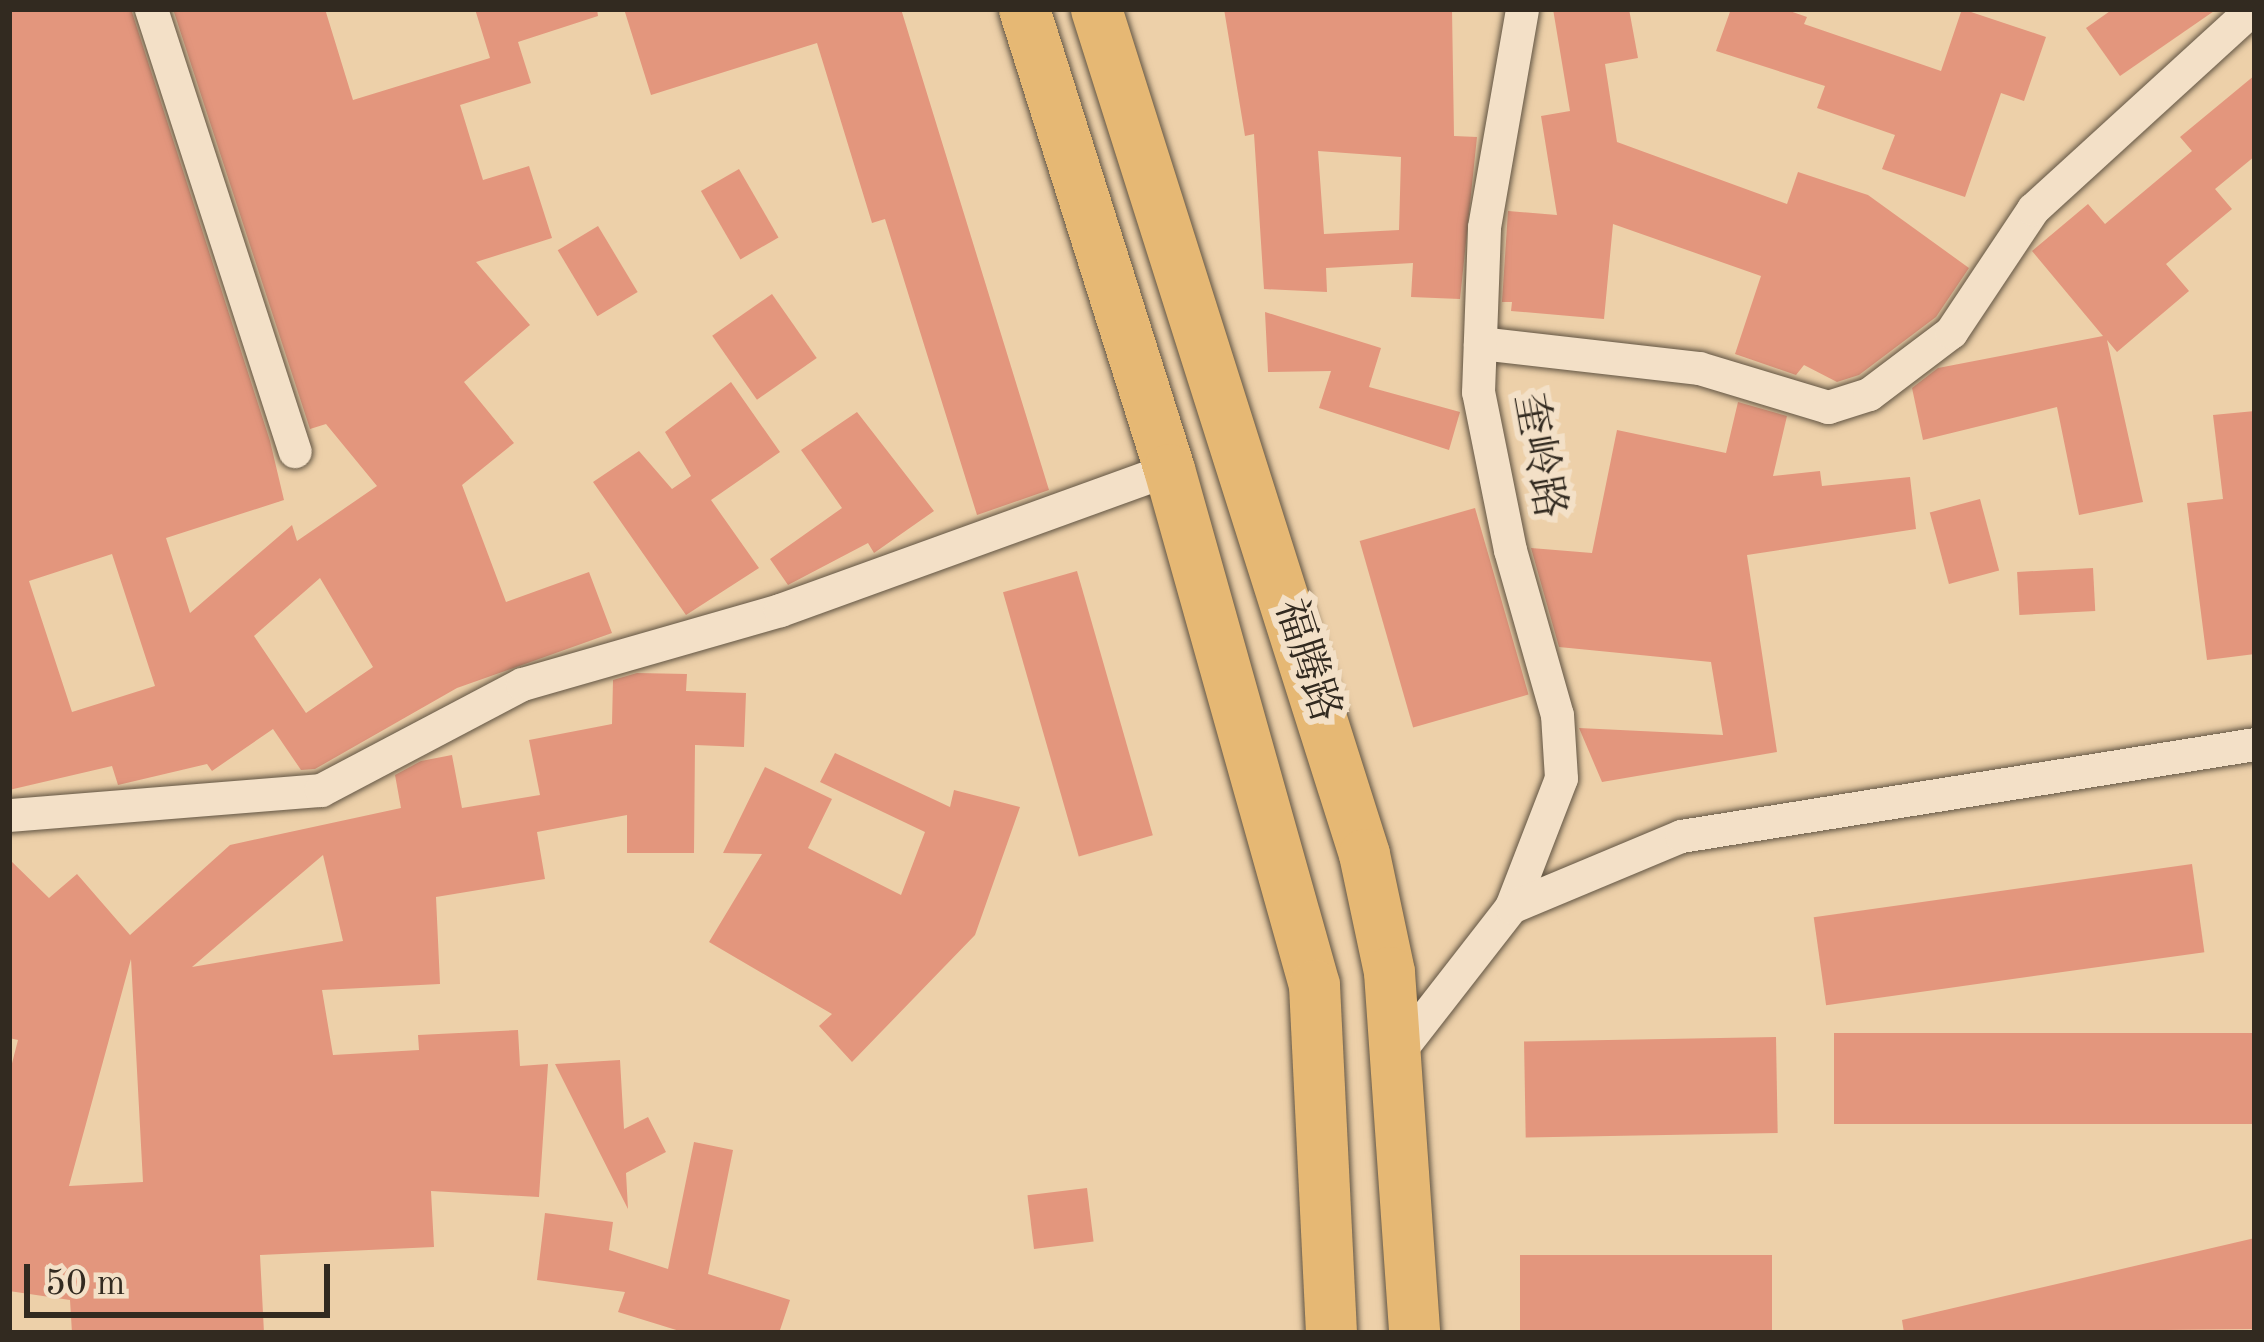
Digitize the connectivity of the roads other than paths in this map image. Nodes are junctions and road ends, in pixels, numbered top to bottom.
1 (151, 9) edge
2 (1024, 9) edge
3 (1096, 9) edge
4 (1522, 9) edge
5 (2252, 9) edge
6 (1480, 343) junction
7 (295, 451) dead end
8 (1169, 469) junction
9 (2255, 744) edge
10 (9, 815) edge
11 (1511, 907) junction
12 (1395, 1056) junction
13 (1331, 1333) edge
14 (1414, 1333) edge

1 - 7 street
2 - 8 main road, 福腾路
3 - 12 main road, 福腾路
4 - 6 street, 奎岭路
5 - 6 street
6 - 11 street, 奎岭路
8 - 10 street
8 - 13 main road, 福腾路
9 - 11 street
11 - 12 street
12 - 14 main road, 福腾路

